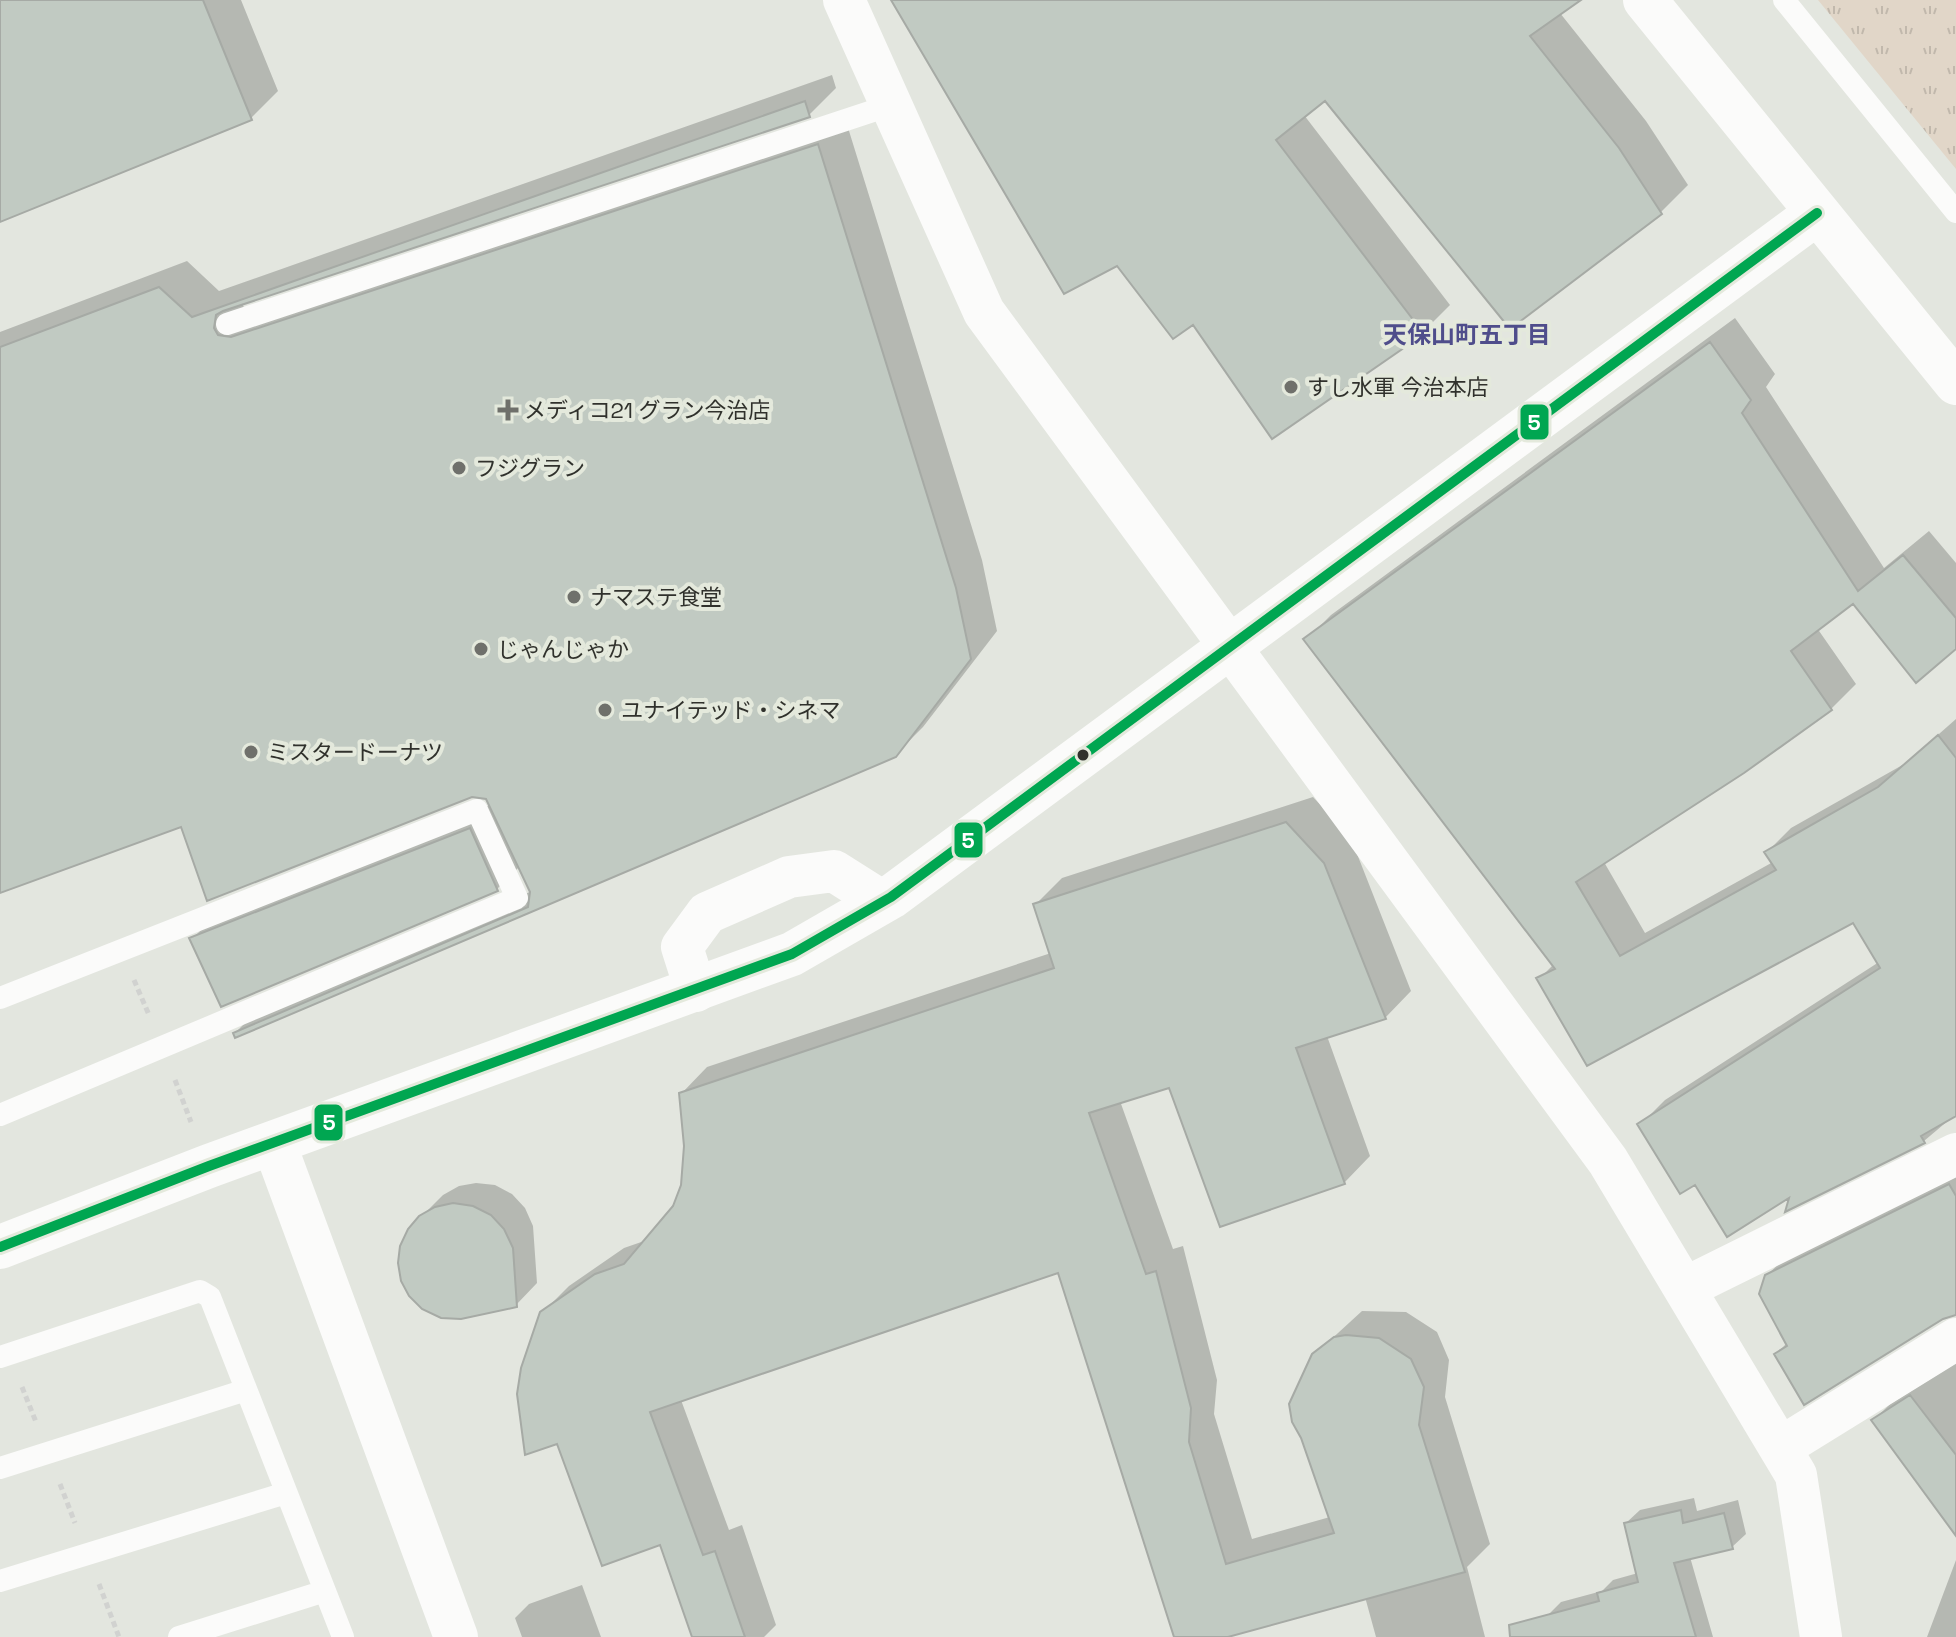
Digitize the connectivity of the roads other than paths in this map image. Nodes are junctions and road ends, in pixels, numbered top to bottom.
1 (844, 0) edge
2 (1645, 0) edge
3 (1784, 0) edge
4 (891, 105) junction
5 (1956, 212) edge
6 (1817, 213) junction
7 (227, 324) dead end
8 (1956, 383) edge
9 (1231, 645) junction
10 (883, 902) junction
11 (696, 991) junction
12 (0, 998) edge
13 (0, 1115) edge
14 (274, 1143) junction
15 (1956, 1154) edge
16 (0, 1247) edge
17 (1685, 1288) junction
18 (1956, 1339) edge
19 (0, 1357) edge
20 (246, 1390) junction
21 (1780, 1448) junction
22 (0, 1468) edge
23 (286, 1493) junction
24 (0, 1581) edge
25 (325, 1591) junction
26 (1821, 1636) edge
27 (179, 1637) edge
28 (343, 1637) edge
29 (456, 1637) edge

1 - 4 street
2 - 6 street
3 - 5 lane
4 - 7 lane
4 - 9 street
6 - 8 street
6 - 9 street
9 - 10 street
9 - 17 street
10 - 11 street
10 - 11 street
11 - 14 street
12 - 13 lane
14 - 16 street
14 - 29 street
15 - 17 street
17 - 21 street
18 - 21 street
19 - 20 lane
20 - 22 lane
20 - 23 lane
21 - 26 street
23 - 24 lane
23 - 25 lane
25 - 27 lane
25 - 28 lane

